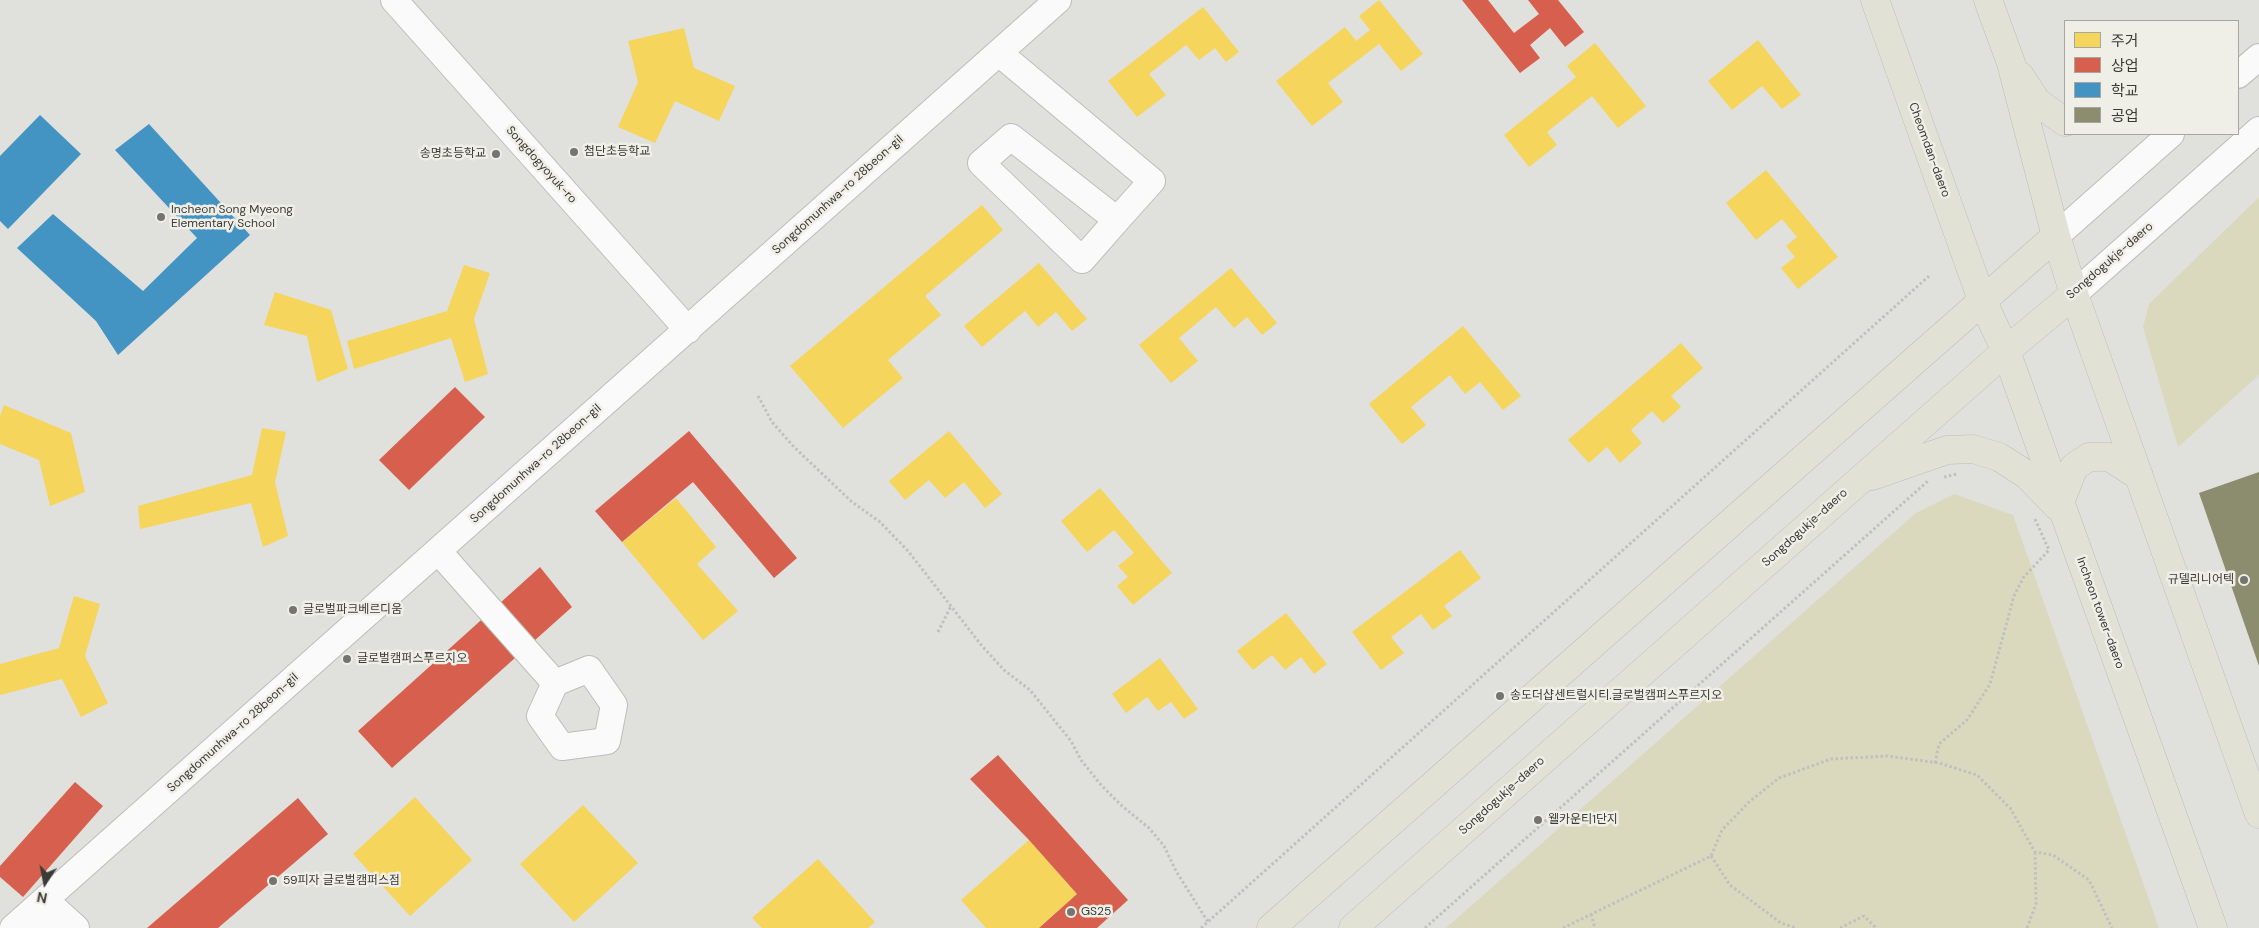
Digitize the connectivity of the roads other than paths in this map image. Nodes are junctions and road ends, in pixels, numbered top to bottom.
1 (394, 0) edge
2 (1058, 0) edge
3 (1875, 0) edge
4 (1988, 0) edge
5 (999, 53) junction
6 (2259, 57) edge
7 (2011, 63) junction
8 (2239, 74) edge
9 (2064, 121) edge
10 (2259, 130) edge
11 (2170, 135) edge
12 (1117, 220) junction
13 (2056, 236) junction
14 (2074, 294) junction
15 (1982, 300) junction
16 (688, 330) junction
17 (2006, 351) junction
18 (2139, 476) junction
19 (1858, 481) junction
20 (2062, 508) junction
21 (438, 551) junction
22 (555, 683) dead end
23 (2259, 814) edge
24 (34, 917) edge
25 (76, 928) edge
26 (1271, 928) edge
27 (1353, 928) edge
28 (2213, 928) edge

1 - 16 street, Songdogyoyuk-ro
2 - 5 street, Songdomunhwa-ro 28beon-gil
3 - 15 main road, Cheomdan-daero
4 - 7 main road
5 - 12 street
5 - 16 street, Songdomunhwa-ro 28beon-gil
6 - 8 street
7 - 9 main road
7 - 13 main road
10 - 14 street, Songdogukje-daero
11 - 13 street
12 - 12 street
13 - 14 main road
13 - 15 main road
14 - 17 main road, Songdogukje-daero
14 - 18 main road
15 - 17 main road, Incheon tower-daero
15 - 26 main road
16 - 21 street, Songdomunhwa-ro 28beon-gil
17 - 19 main road, Songdogukje-daero
17 - 20 main road, Incheon tower-daero
18 - 20 main road
18 - 23 main road
19 - 20 main road
19 - 27 main road, Songdogukje-daero
20 - 28 main road, Incheon tower-daero
21 - 22 street
21 - 24 street, Songdomunhwa-ro 28beon-gil
24 - 25 street

